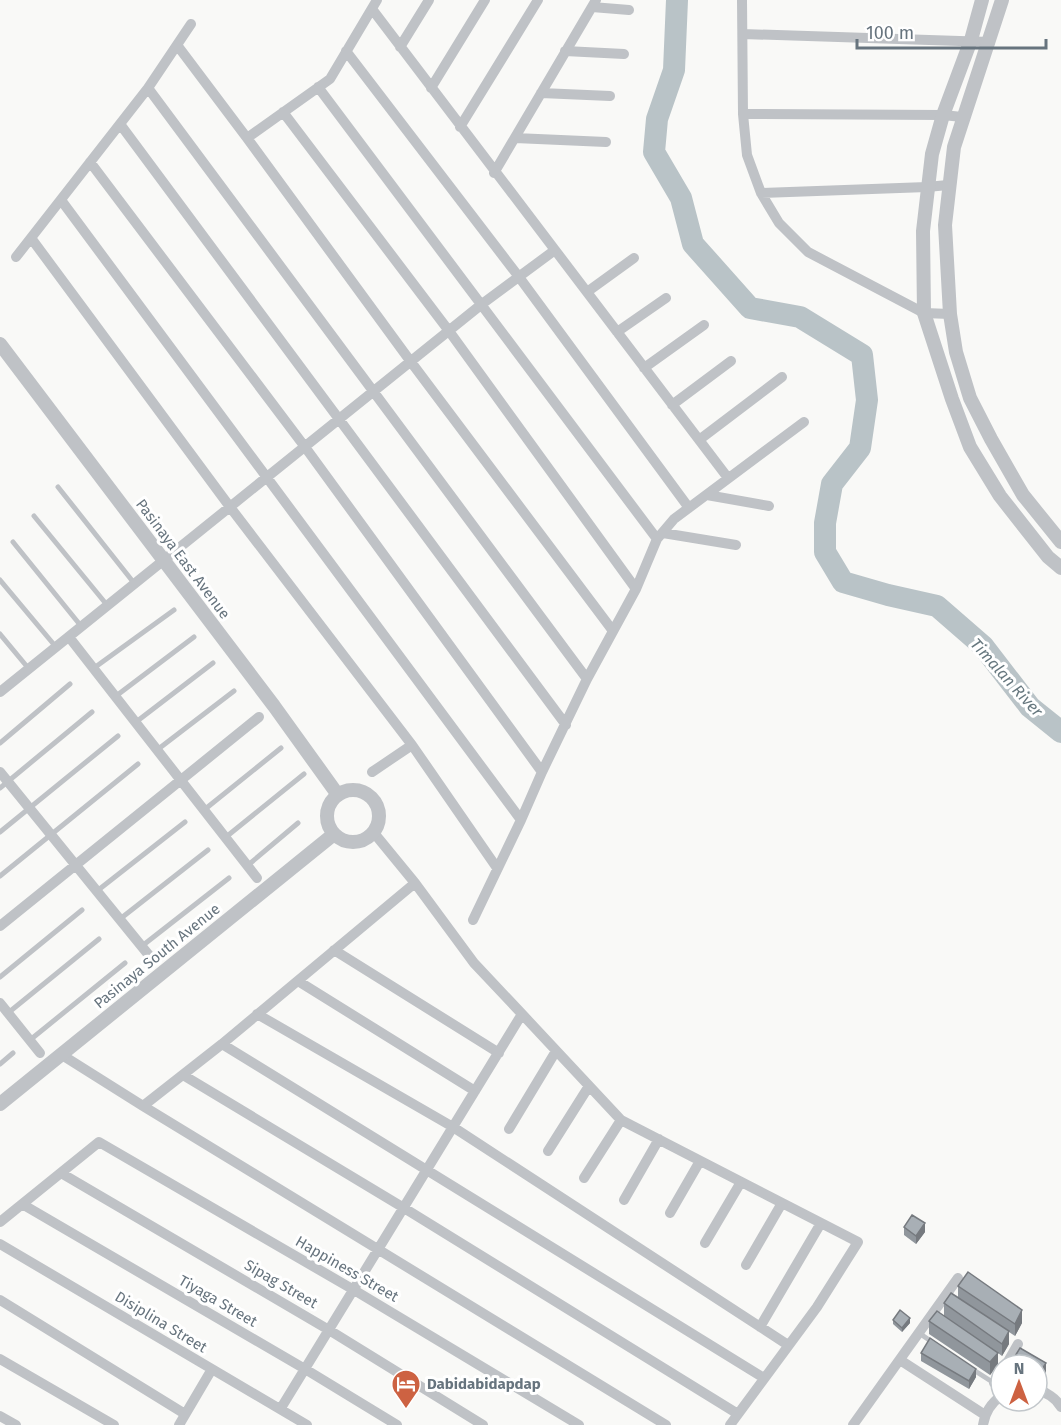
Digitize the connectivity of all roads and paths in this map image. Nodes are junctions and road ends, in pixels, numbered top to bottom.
1 (429, 0) edge
2 (485, 0) edge
3 (538, 0) edge
4 (742, 0) edge
5 (982, 0) edge
6 (1002, 0) edge
7 (374, 4) edge
8 (594, 4) edge
9 (629, 10) dead end
10 (191, 24) dead end
11 (743, 34) junction
12 (971, 40) junction
13 (990, 42) junction
14 (177, 45) junction
15 (400, 47) junction
16 (346, 51) junction
17 (565, 51) junction
18 (624, 54) dead end
19 (318, 87) junction
20 (148, 88) junction
21 (431, 88) junction
22 (541, 93) junction
23 (610, 96) dead end
24 (283, 112) junction
25 (743, 114) junction
26 (943, 115) junction
27 (962, 117) junction
28 (120, 124) junction
29 (460, 127) junction
30 (247, 138) junction
31 (515, 138) junction
32 (606, 142) dead end
33 (90, 162) junction
34 (494, 173) junction
35 (948, 185) junction
36 (927, 188) junction
37 (761, 193) junction
38 (61, 200) junction
39 (31, 238) junction
40 (555, 250) junction
41 (16, 257) dead end
42 (634, 258) dead end
43 (519, 277) junction
44 (587, 292) junction
45 (666, 298) dead end
46 (482, 304) junction
47 (924, 313) junction
48 (950, 314) junction
49 (704, 325) dead end
50 (449, 331) junction
51 (617, 332) junction
52 (0, 344) edge
53 (731, 361) dead end
54 (411, 362) junction
55 (644, 368) junction
56 (782, 377) dead end
57 (375, 391) junction
58 (672, 405) junction
59 (340, 419) junction
60 (804, 422) dead end
61 (699, 440) junction
62 (305, 447) junction
63 (268, 477) junction
64 (728, 478) junction
65 (58, 487) dead end
66 (707, 495) junction
67 (769, 506) dead end
68 (231, 507) junction
69 (689, 508) junction
70 (34, 516) dead end
71 (660, 536) junction
72 (13, 542) dead end
73 (1061, 542) edge
74 (736, 545) dead end
75 (164, 560) junction
76 (1061, 568) edge
77 (0, 580) edge
78 (134, 583) junction
79 (636, 589) junction
80 (107, 605) junction
81 (174, 610) dead end
82 (81, 627) junction
83 (613, 631) junction
84 (0, 634) edge
85 (69, 636) junction
86 (194, 637) dead end
87 (56, 647) junction
88 (213, 663) dead end
89 (94, 668) junction
90 (29, 669) junction
91 (587, 679) junction
92 (70, 684) dead end
93 (1, 689) edge
94 (234, 691) dead end
95 (116, 696) junction
96 (92, 712) dead end
97 (259, 717) dead end
98 (135, 722) junction
99 (566, 724) junction
100 (118, 736) dead end
101 (0, 743) edge
102 (412, 745) junction
103 (281, 748) dead end
104 (157, 750) junction
105 (138, 764) dead end
106 (0, 772) edge
107 (372, 772) dead end
108 (542, 772) junction
109 (304, 774) dead end
110 (181, 780) junction
111 (4, 784) edge
112 (338, 795) junction
113 (29, 808) junction
114 (204, 810) junction
115 (521, 820) junction
116 (185, 822) dead end
117 (298, 823) dead end
118 (0, 832) edge
119 (374, 833) junction
120 (51, 834) junction
121 (334, 834) junction
122 (225, 838) junction
123 (208, 850) dead end
124 (76, 865) junction
125 (247, 866) junction
126 (497, 868) junction
127 (0, 876) edge
128 (230, 878) dead end
129 (257, 878) dead end
130 (415, 883) junction
131 (97, 891) junction
132 (82, 910) dead end
133 (120, 919) junction
134 (473, 920) dead end
135 (0, 926) edge
136 (99, 939) dead end
137 (142, 946) junction
138 (334, 950) junction
139 (152, 959) dead end
140 (125, 963) dead end
141 (0, 977) edge
142 (298, 981) junction
143 (0, 1004) edge
144 (8, 1013) junction
145 (257, 1014) junction
146 (522, 1014) junction
147 (30, 1040) junction
148 (222, 1044) junction
149 (556, 1051) junction
150 (13, 1053) dead end
151 (39, 1053) dead end
152 (499, 1053) junction
153 (62, 1055) junction
154 (0, 1064) edge
155 (183, 1075) junction
156 (589, 1086) junction
157 (475, 1091) junction
158 (0, 1104) edge
159 (143, 1106) junction
160 (621, 1120) junction
161 (453, 1127) junction
162 (509, 1129) dead end
163 (659, 1140) junction
164 (548, 1151) dead end
165 (700, 1161) junction
166 (427, 1169) junction
167 (61, 1173) junction
168 (584, 1178) dead end
169 (741, 1182) junction
170 (624, 1200) dead end
171 (782, 1203) junction
172 (22, 1204) junction
173 (404, 1208) junction
174 (670, 1214) dead end
175 (0, 1222) edge
176 (821, 1223) junction
177 (705, 1243) dead end
178 (0, 1244) edge
179 (378, 1250) junction
180 (746, 1265) dead end
181 (958, 1278) dead end
182 (354, 1290) junction
183 (0, 1300) edge
184 (760, 1327) junction
185 (329, 1330) junction
186 (919, 1333) junction
187 (1014, 1341) dead end
188 (788, 1345) junction
189 (938, 1346) edge
190 (1009, 1353) edge
191 (0, 1359) edge
192 (900, 1360) junction
193 (966, 1365) edge
194 (212, 1369) junction
195 (305, 1369) junction
196 (764, 1378) junction
197 (989, 1380) edge
198 (1049, 1396) edge
199 (1061, 1407) edge
200 (281, 1408) junction
201 (185, 1414) junction
202 (738, 1414) junction
203 (0, 1416) edge
204 (984, 1420) edge
205 (15, 1425) edge
206 (114, 1425) edge
207 (178, 1425) edge
208 (307, 1425) edge
209 (397, 1425) edge
210 (483, 1425) edge
211 (579, 1425) edge
212 (666, 1425) edge
213 (730, 1425) edge
214 (853, 1425) edge

1 - 15 street
2 - 21 street
3 - 29 street
4 - 11 street
5 - 12 street
6 - 13 street
7 - 15 street
7 - 16 street
8 - 9 street
8 - 17 street
10 - 14 street
11 - 12 street
11 - 25 street
12 - 13 street
12 - 26 street
13 - 27 street
14 - 20 street
14 - 30 street
15 - 21 street
16 - 19 street
16 - 43 street
17 - 18 street
17 - 22 street
19 - 24 street
19 - 46 street
20 - 28 street
20 - 57 street
21 - 29 street
22 - 23 street
22 - 31 street
24 - 30 street
24 - 50 street
25 - 26 street
25 - 37 street
26 - 27 street
26 - 36 street
27 - 35 street
28 - 33 street
28 - 59 street
29 - 34 street
30 - 54 street
31 - 32 street
31 - 34 street
33 - 38 street
33 - 62 street
34 - 40 street
35 - 36 street
35 - 48 street
36 - 37 street
36 - 47 street
37 - 47 street
38 - 39 street
38 - 63 street
39 - 41 street
39 - 68 street
40 - 43 street
40 - 44 street
42 - 44 street
43 - 46 street
43 - 69 street
44 - 51 street
45 - 51 street
46 - 50 street
46 - 71 street
47 - 48 street
47 - 76 street
48 - 73 street
49 - 55 street
50 - 54 street
50 - 79 street
51 - 55 street
52 - 75 street, Pasinaya East Avenue
53 - 58 street
54 - 57 street
54 - 83 street
55 - 58 street
56 - 61 street
57 - 59 street
57 - 91 street
58 - 61 street
59 - 62 street
59 - 99 street
60 - 64 street
61 - 64 street
62 - 63 street
62 - 108 street
63 - 68 street
63 - 115 street
64 - 66 street
65 - 78 lane
66 - 67 street
66 - 69 street
68 - 75 street
68 - 102 street
69 - 71 street
70 - 80 lane
71 - 74 street
71 - 79 street
72 - 82 lane
75 - 78 street
75 - 112 street, Pasinaya East Avenue
77 - 87 lane
78 - 80 street
79 - 83 street
80 - 82 street
81 - 89 lane
82 - 85 street
83 - 91 street
84 - 90 lane
85 - 87 street
85 - 89 street
86 - 95 lane
87 - 90 street
88 - 98 lane
89 - 95 street
90 - 93 street
91 - 99 street
92 - 101 lane
94 - 104 lane
95 - 98 street
96 - 111 lane
97 - 110 street
98 - 104 street
99 - 108 street
100 - 113 lane
102 - 107 street
102 - 126 street
103 - 114 lane
104 - 110 street
105 - 120 lane
106 - 111 street
108 - 115 street
109 - 122 lane
110 - 114 street
110 - 124 street
111 - 113 street
112 - 119 street
112 - 121 street
113 - 118 lane
113 - 120 street
114 - 122 street
115 - 126 street
116 - 131 lane
117 - 125 lane
119 - 121 street
119 - 130 street
120 - 124 street
120 - 127 lane
121 - 153 street, Pasinaya South Avenue
122 - 125 street
123 - 133 lane
124 - 131 street
124 - 135 street
125 - 129 street
126 - 134 street
128 - 137 lane
130 - 138 street
130 - 146 street
131 - 133 street
132 - 141 lane
133 - 137 street
136 - 144 lane
137 - 139 street
138 - 142 street
138 - 152 street
140 - 147 lane
142 - 145 street
142 - 157 street
143 - 144 street
144 - 147 street
145 - 148 street
145 - 161 street
146 - 149 street
146 - 152 street
147 - 151 street
148 - 155 street
148 - 166 street
149 - 156 street
149 - 162 street
150 - 154 lane
152 - 157 street
153 - 158 street, Pasinaya South Avenue
153 - 159 street
155 - 159 street
155 - 173 street
156 - 160 street
156 - 164 street
157 - 161 street
159 - 179 street
160 - 163 street
160 - 168 street
161 - 166 street
161 - 184 street
163 - 165 street
163 - 170 street
165 - 169 street
165 - 174 street
166 - 173 street
166 - 196 street
167 - 172 street
167 - 182 street, Happiness Street
167 - 185 street, Sipag Street
169 - 171 street
169 - 177 street
171 - 176 street
171 - 180 street
172 - 175 street
172 - 195 street, Tiyaga Street
173 - 179 street
173 - 202 street
176 - 184 street
176 - 188 street
178 - 194 street, Disiplina Street
179 - 182 street
179 - 212 street
181 - 186 street
182 - 185 street
182 - 211 street, Happiness Street
183 - 201 street
184 - 188 street
185 - 195 street
185 - 210 street, Sipag Street
186 - 189 lane
186 - 192 street
187 - 190 street
188 - 196 street
191 - 206 street
192 - 204 street
192 - 214 street
193 - 197 lane
194 - 200 street, Disiplina Street
194 - 201 street
195 - 200 street
195 - 209 street, Tiyaga Street
196 - 202 street
198 - 199 street
200 - 208 street, Disiplina Street
201 - 207 street
202 - 213 street
203 - 205 street

